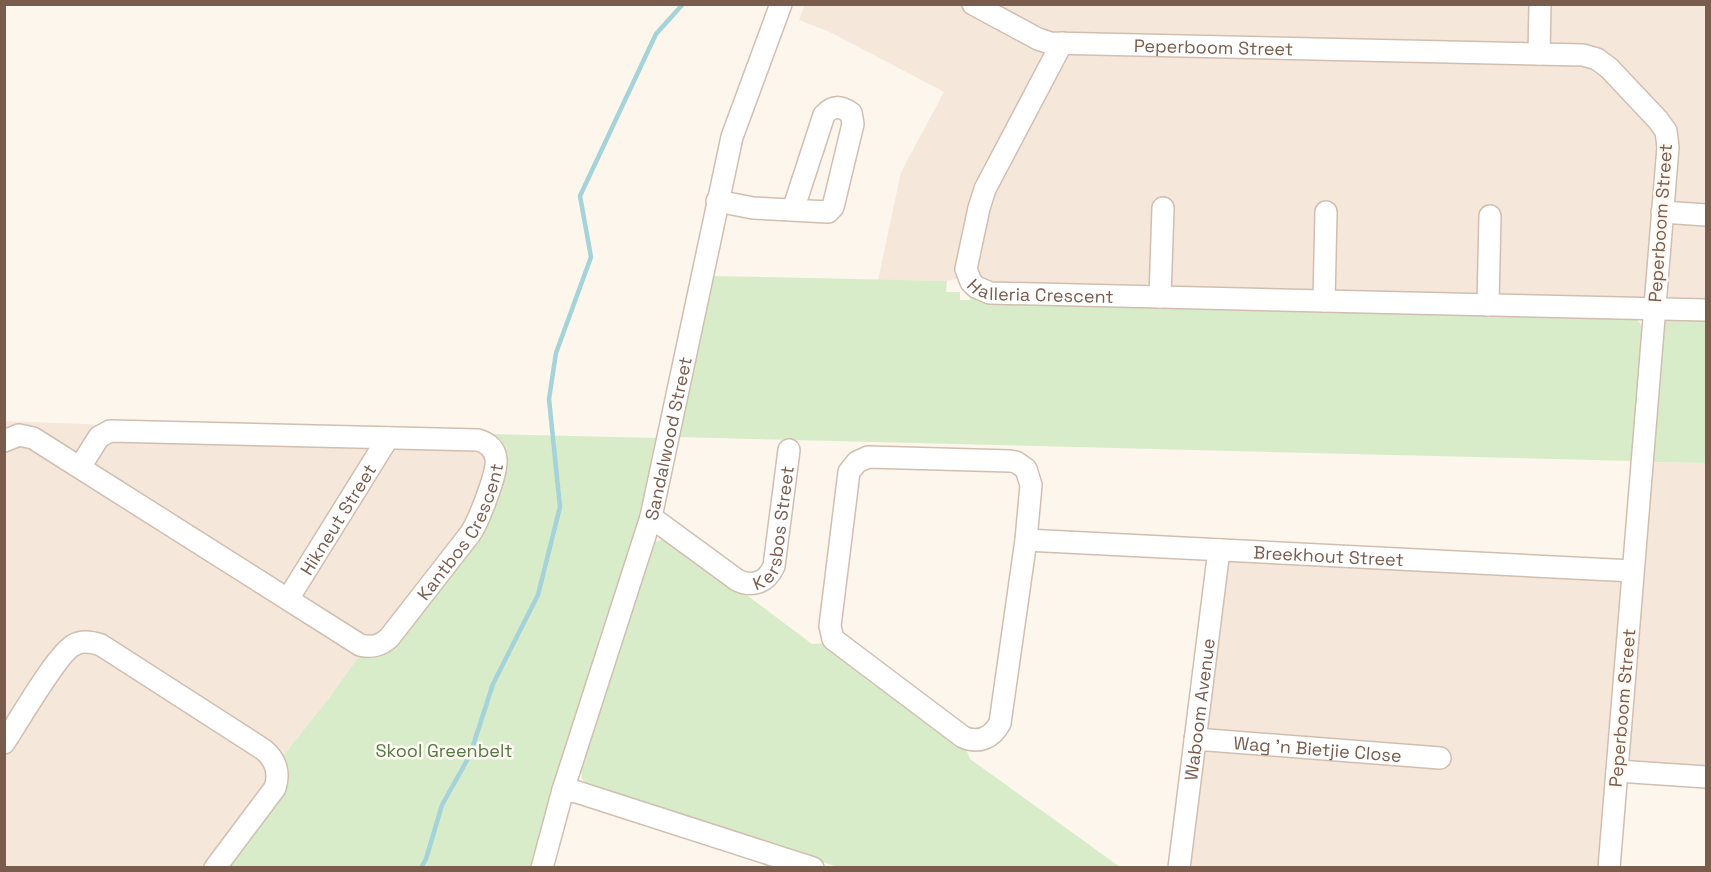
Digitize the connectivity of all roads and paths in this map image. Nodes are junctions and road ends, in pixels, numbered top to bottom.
1 (781, 4) edge
2 (973, 4) edge
3 (1540, 4) edge
4 (1062, 43) junction
5 (1539, 54) junction
6 (717, 201) junction
7 (1163, 208) dead end
8 (793, 210) junction
9 (1326, 212) dead end
10 (1662, 212) junction
11 (1707, 215) edge
12 (1490, 216) dead end
13 (1160, 297) junction
14 (1324, 301) junction
15 (1488, 305) junction
16 (1654, 309) junction
17 (1707, 310) edge
18 (388, 438) junction
19 (4, 441) edge
20 (789, 450) dead end
21 (80, 467) junction
22 (651, 517) junction
23 (1026, 540) junction
24 (1219, 550) junction
25 (1633, 571) junction
26 (288, 600) junction
27 (1195, 739) junction
28 (4, 743) edge
29 (1440, 758) dead end
30 (1617, 771) junction
31 (1707, 777) edge
32 (563, 790) junction
33 (747, 857) edge
34 (215, 867) edge
35 (542, 867) edge
36 (813, 867) edge
37 (1179, 867) edge
38 (1609, 867) edge

1 - 6 street, Sandalwood Street
2 - 4 street, Peperboom Street
3 - 5 street
4 - 5 street, Peperboom Street
4 - 13 street, Halleria Crescent
5 - 10 street, Peperboom Street
6 - 8 street
6 - 22 street, Sandalwood Street
7 - 13 street
8 - 8 street
9 - 14 street
10 - 11 street
10 - 16 street, Peperboom Street
12 - 15 street
13 - 14 street, Halleria Crescent
14 - 15 street, Halleria Crescent
15 - 16 street, Halleria Crescent
16 - 17 street, Halleria Crescent
16 - 25 street, Peperboom Street
18 - 21 street, Kantbos Crescent
18 - 26 street, Hikneut Street
18 - 26 street, Kantbos Crescent
19 - 21 street, Kantbos Crescent
20 - 22 street, Kersbos Street
21 - 26 street, Kantbos Crescent
22 - 32 street, Sandalwood Street
23 - 23 street
23 - 24 street, Breekhout Street
24 - 25 street, Breekhout Street
24 - 27 street, Waboom Avenue
25 - 30 street, Peperboom Street
27 - 29 street, Wag 'n Bietjie Close
27 - 37 street, Waboom Avenue
28 - 34 street
30 - 31 street
30 - 38 street, Peperboom Street
32 - 33 street
32 - 35 street, Sandalwood Street
33 - 36 street

